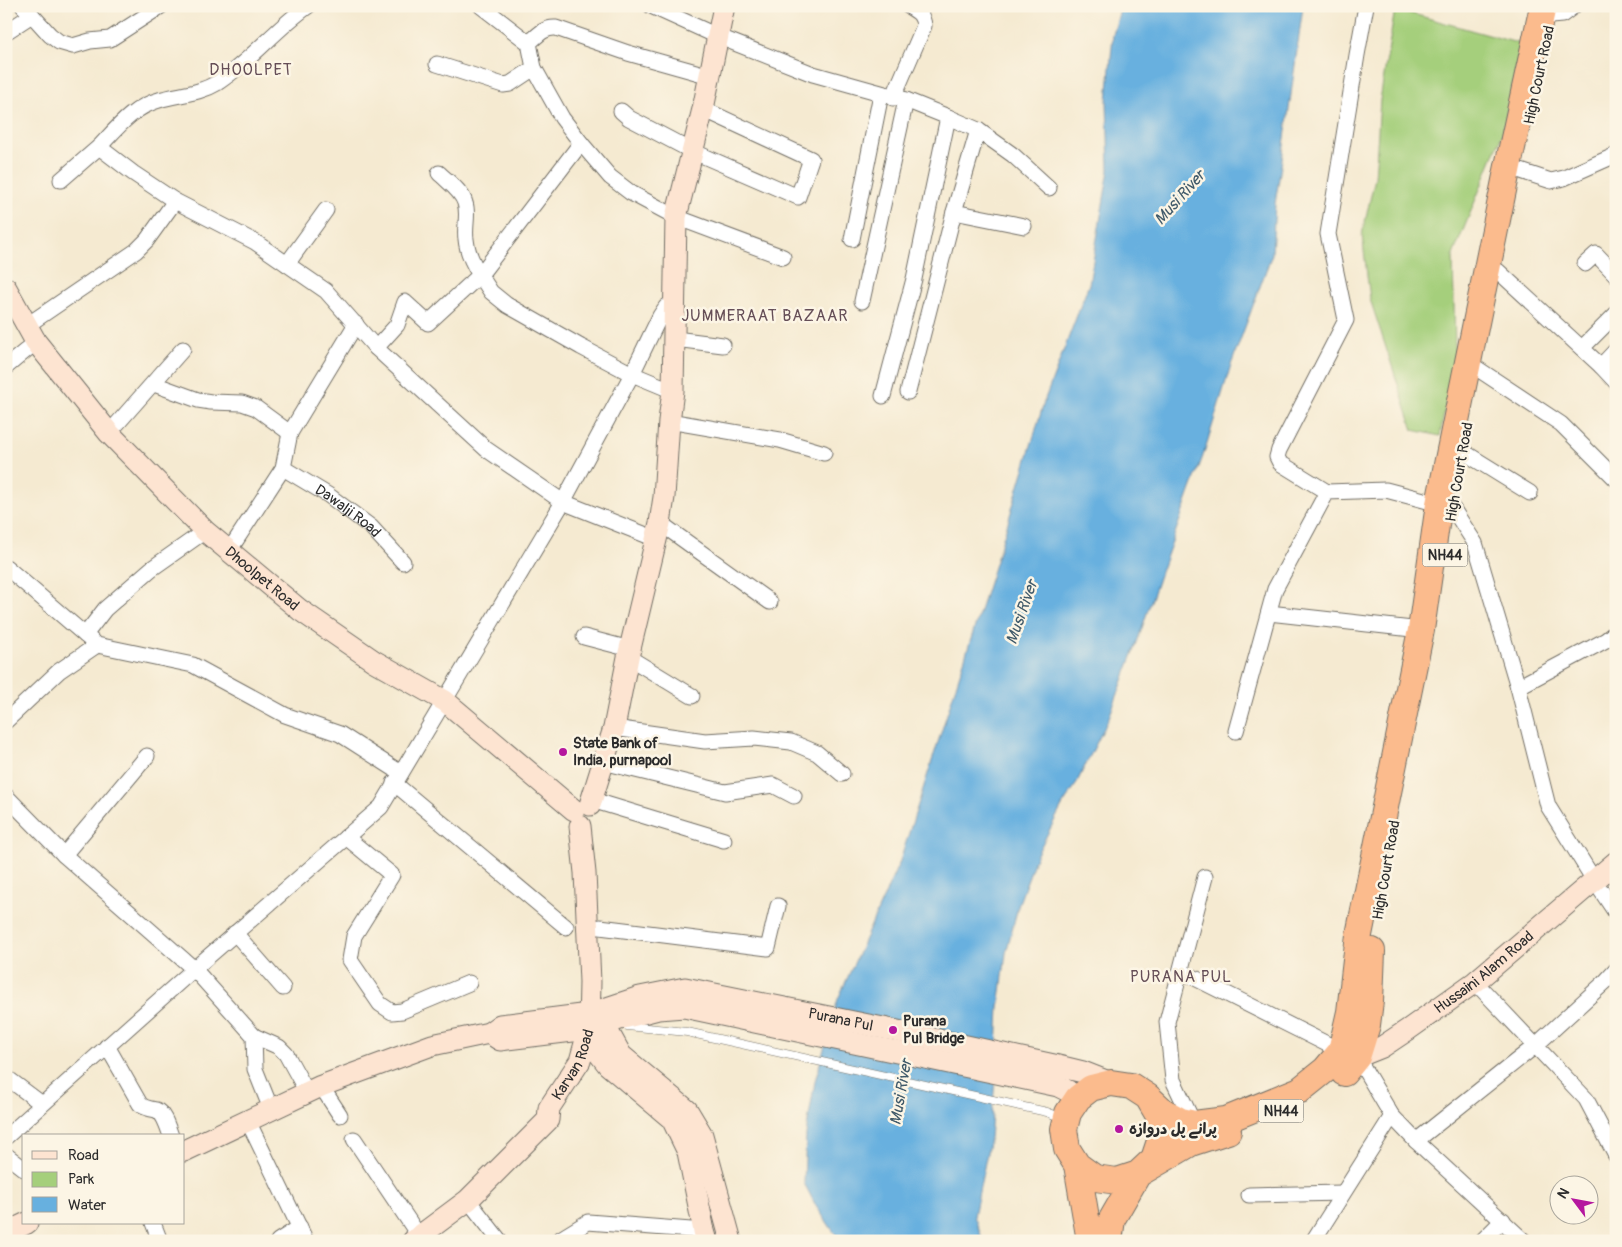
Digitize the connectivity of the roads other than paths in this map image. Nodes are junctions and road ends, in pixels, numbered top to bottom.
1 (161, 6) edge
2 (308, 6) edge
3 (481, 6) edge
4 (651, 6) edge
5 (724, 6) edge
6 (908, 6) edge
7 (1366, 6) edge
8 (1553, 10) edge
9 (27, 11) edge
10 (6, 32) edge
11 (717, 36) junction
12 (529, 43) junction
13 (437, 64) dead end
14 (534, 68) junction
15 (710, 76) junction
16 (893, 98) junction
17 (703, 108) junction
18 (621, 111) dead end
19 (948, 117) junction
20 (978, 130) junction
21 (581, 143) junction
22 (99, 147) junction
23 (692, 151) junction
24 (1616, 155) edge
25 (1518, 170) junction
26 (439, 174) dead end
27 (61, 180) dead end
28 (1049, 188) dead end
29 (175, 201) junction
30 (326, 210) dead end
31 (954, 212) junction
32 (676, 217) junction
33 (1024, 226) dead end
34 (852, 239) dead end
35 (783, 257) dead end
36 (287, 264) junction
37 (1585, 264) dead end
38 (1498, 271) junction
39 (480, 275) junction
40 (1616, 275) edge
41 (6, 288) edge
42 (676, 300) junction
43 (862, 301) dead end
44 (1616, 314) edge
45 (356, 324) junction
46 (32, 334) junction
47 (675, 339) junction
48 (723, 345) dead end
49 (376, 348) junction
50 (1582, 348) junction
51 (183, 349) dead end
52 (1616, 350) edge
53 (1601, 366) junction
54 (6, 367) edge
55 (1478, 369) junction
56 (632, 374) junction
57 (1616, 382) edge
58 (154, 384) junction
59 (673, 391) junction
60 (908, 392) dead end
61 (883, 396) dead end
62 (669, 421) junction
63 (109, 433) junction
64 (290, 433) junction
65 (1462, 451) junction
66 (824, 453) dead end
67 (284, 468) junction
68 (1616, 479) edge
69 (1326, 492) junction
70 (1530, 494) dead end
71 (564, 502) junction
72 (1446, 506) junction
73 (205, 531) junction
74 (658, 531) junction
75 (229, 551) junction
76 (404, 562) dead end
77 (6, 567) edge
78 (770, 602) dead end
79 (1269, 613) junction
80 (1422, 630) junction
81 (1616, 632) edge
82 (85, 635) junction
83 (584, 637) dead end
84 (97, 645) junction
85 (629, 653) junction
86 (1518, 687) junction
87 (692, 696) dead end
88 (445, 701) junction
89 (6, 721) edge
90 (614, 728) junction
91 (1236, 730) dead end
92 (147, 756) dead end
93 (603, 762) junction
94 (842, 774) dead end
95 (398, 778) junction
96 (6, 796) edge
97 (794, 796) dead end
98 (586, 812) junction
99 (346, 837) junction
100 (724, 840) dead end
101 (64, 855) junction
102 (1616, 862) edge
103 (1205, 877) dead end
104 (1594, 880) junction
105 (778, 906) dead end
106 (1616, 913) edge
107 (566, 927) dead end
108 (600, 927) junction
109 (235, 933) junction
110 (194, 968) junction
111 (1616, 970) edge
112 (1181, 971) junction
113 (1475, 982) junction
114 (469, 983) dead end
115 (1610, 987) edge
116 (283, 988) dead end
117 (684, 998) junction
118 (596, 1019) junction
119 (630, 1020) junction
120 (254, 1036) junction
121 (107, 1046) junction
122 (1535, 1046) junction
123 (597, 1051) junction
124 (1349, 1054) junction
125 (621, 1055) junction
126 (1050, 1074) junction
127 (6, 1077) edge
128 (1111, 1083) junction
129 (314, 1089) junction
130 (1148, 1097) junction
131 (42, 1104) junction
132 (271, 1109) junction
133 (1064, 1110) junction
134 (340, 1115) dead end
135 (1392, 1116) junction
136 (548, 1120) junction
137 (248, 1121) junction
138 (1194, 1124) junction
139 (170, 1134) edge
140 (6, 1137) edge
141 (354, 1138) dead end
142 (1416, 1141) junction
143 (185, 1151) edge
144 (6, 1155) edge
145 (1616, 1156) edge
146 (1077, 1165) junction
147 (22, 1167) edge
148 (1138, 1174) junction
149 (1342, 1193) junction
150 (1249, 1195) dead end
151 (468, 1200) junction
152 (1503, 1220) junction
153 (25, 1224) edge
154 (153, 1224) edge
155 (300, 1227) junction
156 (6, 1233) edge
157 (705, 1236) edge
158 (416, 1239) edge
159 (563, 1240) edge
160 (160, 1241) edge
161 (278, 1241) edge
162 (306, 1241) edge
163 (500, 1241) edge
164 (732, 1241) edge
165 (1090, 1241) edge
166 (1109, 1241) edge
167 (1313, 1241) edge
168 (1482, 1241) edge
169 (1524, 1241) edge

1 - 9 street
2 - 22 street
3 - 12 street
4 - 11 street
5 - 11 main road
6 - 16 street
7 - 69 street
8 - 25 highway, High Court Road / NH44
8 - 72 highway, High Court Road / NH44
9 - 10 street
11 - 15 main road
11 - 16 street
12 - 14 street
12 - 15 street
13 - 14 street
14 - 21 street
15 - 17 main road
16 - 19 street
16 - 34 street
16 - 43 street
17 - 23 main road
17 - 23 street
18 - 23 street
19 - 20 street
19 - 61 street
20 - 28 street
20 - 31 street
21 - 32 street
21 - 39 street
22 - 27 street
22 - 29 street
23 - 32 main road
24 - 25 street
25 - 38 highway, High Court Road / NH44
26 - 39 street
29 - 36 street
29 - 46 street
30 - 36 street
31 - 33 street
31 - 60 street
32 - 35 street
32 - 42 main road
36 - 45 street
37 - 40 street
38 - 50 street
38 - 55 highway, High Court Road / NH44
39 - 49 street
39 - 56 street
41 - 46 main road, Dhoolpet Road
42 - 47 main road
42 - 56 street
44 - 50 street
45 - 49 street
45 - 64 street
46 - 54 street
46 - 63 main road, Dhoolpet Road
47 - 48 street
47 - 59 main road
49 - 71 street
50 - 53 street
51 - 58 street
52 - 53 street
53 - 57 street
55 - 65 highway, High Court Road / NH44
55 - 68 street
56 - 59 street
56 - 71 street
58 - 63 street
58 - 64 street
59 - 62 main road
62 - 66 street
62 - 74 main road
63 - 73 main road, Dhoolpet Road
64 - 67 street
65 - 70 street
65 - 72 highway, High Court Road / NH44
67 - 75 street
67 - 76 street, Dawalji Road
69 - 72 street
69 - 79 street
71 - 74 street
71 - 88 street
72 - 80 highway, High Court Road / NH44
72 - 86 street
72 - 124 highway, High Court Road / NH44
73 - 75 main road, Dhoolpet Road
73 - 82 street
74 - 78 street
74 - 85 main road
75 - 88 main road, Dhoolpet Road
77 - 82 street
79 - 80 street
79 - 91 street
80 - 124 highway, High Court Road / NH44
81 - 86 street
82 - 84 street
83 - 85 street
84 - 89 street
84 - 95 street
85 - 87 street
85 - 90 main road
86 - 104 street
88 - 95 street
88 - 98 main road, Dhoolpet Road
90 - 93 main road
90 - 94 street
92 - 101 street
93 - 97 street
93 - 98 main road
95 - 99 street
95 - 107 street
96 - 101 street
98 - 100 street
98 - 108 main road
98 - 118 main road, Karvan Road
99 - 109 street
99 - 114 street
101 - 110 street
102 - 104 main road, Hussaini Alam Road
103 - 112 street
104 - 106 street
104 - 113 main road, Hussaini Alam Road
105 - 108 street
108 - 118 main road
109 - 110 street
109 - 116 street
110 - 120 street
110 - 121 street
111 - 115 street
112 - 124 street
112 - 138 street
113 - 122 street
113 - 124 main road, Hussaini Alam Road
115 - 122 street
117 - 118 main road
117 - 119 main road
117 - 126 main road, Purana Pul
118 - 119 main road
118 - 123 main road
118 - 125 main road
118 - 129 main road
118 - 136 main road, Karvan Road
119 - 125 main road
119 - 133 lane
120 - 129 street
120 - 132 street
121 - 131 street
121 - 139 street
122 - 142 street
122 - 145 street
123 - 136 main road
123 - 157 main road
124 - 135 street
124 - 138 highway, NH44
124 - 148 highway, NH44
125 - 164 main road
126 - 128 main road
126 - 133 main road
127 - 131 street
128 - 130 highway, NH44
128 - 133 highway
129 - 132 main road
129 - 134 street
130 - 138 highway, NH44
130 - 148 highway, NH44
131 - 140 street
132 - 137 main road
133 - 146 highway
135 - 142 street
135 - 149 street
136 - 151 main road, Karvan Road
137 - 143 main road
137 - 155 street
141 - 158 street
142 - 152 street
144 - 147 street
146 - 148 highway, NH44
146 - 165 highway
148 - 166 highway, NH44
149 - 150 street
149 - 167 street
151 - 158 main road, Karvan Road
151 - 163 street
152 - 168 street
152 - 169 street
153 - 156 main road
154 - 160 street
155 - 161 street
155 - 162 street
157 - 159 street

